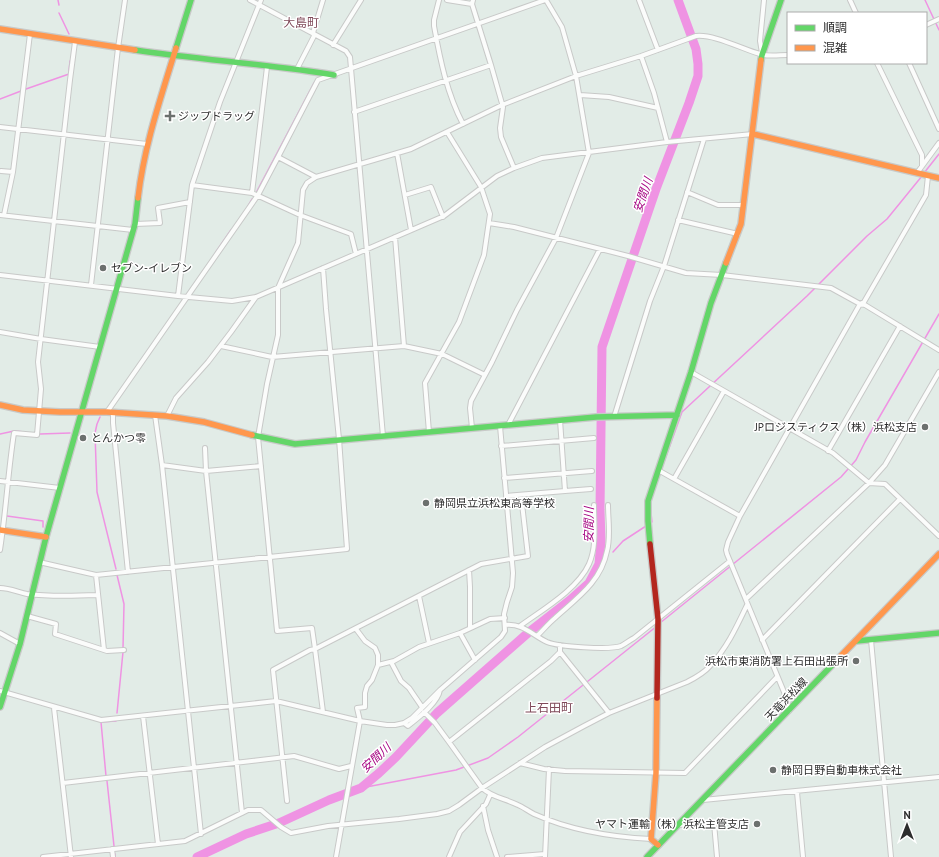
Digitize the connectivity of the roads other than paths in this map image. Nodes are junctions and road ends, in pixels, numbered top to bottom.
1 (126, 0) edge
2 (192, 0) edge
3 (250, 0) edge
4 (323, 0) edge
5 (439, 0) edge
6 (447, 0) edge
7 (545, 0) edge
8 (639, 0) edge
9 (764, 0) edge
10 (781, 0) edge
11 (850, 0) edge
12 (359, 1) edge
13 (260, 2) edge
14 (472, 2) edge
15 (856, 12) edge
16 (936, 20) edge
17 (477, 23) junction
18 (927, 24) edge
19 (0, 29) edge
20 (313, 33) junction
21 (30, 34) junction
22 (436, 38) junction
23 (75, 42) junction
24 (333, 45) junction
25 (118, 48) junction
26 (658, 50) junction
27 (787, 54) edge
28 (762, 55) junction
29 (174, 56) junction
30 (641, 56) junction
31 (236, 62) junction
32 (877, 64) edge
33 (910, 64) edge
34 (491, 65) junction
35 (267, 67) junction
36 (298, 69) junction
37 (351, 69) junction
38 (334, 75) junction
39 (576, 76) junction
40 (447, 81) junction
41 (580, 95) junction
42 (502, 105) junction
43 (658, 108) junction
44 (354, 112) junction
45 (463, 124) junction
46 (0, 127) edge
47 (939, 129) edge
48 (19, 130) junction
49 (448, 132) junction
50 (753, 134) junction
51 (64, 135) junction
52 (704, 139) junction
53 (108, 140) junction
54 (667, 142) junction
55 (939, 143) edge
56 (147, 144) junction
57 (397, 153) junction
58 (588, 153) junction
59 (278, 157) junction
60 (359, 164) junction
61 (922, 166) junction
62 (514, 168) junction
63 (0, 170) edge
64 (13, 172) junction
65 (918, 173) junction
66 (927, 176) junction
67 (316, 177) junction
68 (939, 178) edge
69 (192, 185) junction
70 (481, 187) junction
71 (687, 192) junction
72 (252, 193) junction
73 (405, 195) junction
74 (258, 196) junction
75 (190, 202) junction
76 (744, 205) junction
77 (2, 215) edge
78 (300, 215) junction
79 (442, 217) junction
80 (678, 220) junction
81 (54, 221) junction
82 (489, 223) junction
83 (97, 226) junction
84 (134, 227) junction
85 (411, 230) junction
86 (738, 234) junction
87 (395, 237) junction
88 (556, 238) junction
89 (600, 249) junction
90 (367, 250) junction
91 (356, 254) junction
92 (664, 266) junction
93 (323, 268) junction
94 (0, 275) edge
95 (722, 275) junction
96 (47, 280) junction
97 (92, 285) junction
98 (117, 288) junction
99 (278, 288) junction
100 (178, 296) junction
101 (188, 297) junction
102 (256, 297) junction
103 (860, 304) junction
104 (900, 326) junction
105 (0, 332) edge
106 (41, 339) junction
107 (221, 346) junction
108 (404, 346) junction
109 (100, 347) junction
110 (375, 348) junction
111 (939, 350) edge
112 (331, 352) junction
113 (442, 354) junction
114 (272, 357) junction
115 (691, 372) junction
116 (939, 372) edge
117 (485, 375) junction
118 (724, 391) junction
119 (0, 405) edge
120 (40, 411) junction
121 (82, 412) junction
122 (107, 412) junction
123 (113, 412) junction
124 (155, 415) junction
125 (677, 415) junction
126 (167, 416) junction
127 (614, 417) junction
128 (560, 420) junction
129 (508, 425) junction
130 (500, 426) junction
131 (472, 428) junction
132 (789, 428) junction
133 (429, 432) junction
134 (383, 436) junction
135 (258, 437) junction
136 (594, 438) dead end
137 (339, 439) junction
138 (562, 441) junction
139 (501, 446) junction
140 (205, 448) dead end
141 (828, 451) junction
142 (162, 465) junction
143 (261, 466) junction
144 (658, 470) junction
145 (592, 471) dead end
146 (206, 472) junction
147 (564, 474) junction
148 (504, 478) junction
149 (674, 479) junction
150 (0, 480) edge
151 (8, 482) junction
152 (869, 483) junction
153 (60, 488) junction
154 (591, 489) dead end
155 (565, 491) junction
156 (521, 495) junction
157 (506, 496) junction
158 (900, 499) junction
159 (594, 505) dead end
160 (608, 505) dead end
161 (740, 516) junction
162 (2, 531) edge
163 (939, 536) edge
164 (46, 537) junction
165 (0, 550) edge
166 (939, 554) edge
167 (270, 557) junction
168 (512, 558) junction
169 (730, 561) junction
170 (39, 562) junction
171 (215, 563) junction
172 (172, 567) junction
173 (469, 570) junction
174 (128, 572) junction
175 (96, 574) junction
176 (0, 588) edge
177 (32, 594) junction
178 (98, 595) junction
179 (419, 596) junction
180 (746, 599) junction
181 (748, 605) junction
182 (27, 616) junction
183 (505, 618) junction
184 (658, 620) junction
185 (505, 625) junction
186 (521, 627) junction
187 (470, 628) junction
188 (356, 629) junction
189 (0, 633) edge
190 (460, 633) junction
191 (939, 633) edge
192 (537, 635) junction
193 (762, 640) junction
194 (871, 640) junction
195 (856, 641) junction
196 (429, 643) junction
197 (20, 644) junction
198 (560, 645) junction
199 (315, 649) junction
200 (104, 650) junction
201 (124, 650) dead end
202 (560, 652) junction
203 (475, 660) junction
204 (391, 662) junction
205 (378, 665) junction
206 (777, 677) junction
207 (440, 690) junction
208 (3, 692) edge
209 (657, 693) junction
210 (276, 701) junction
211 (230, 706) junction
212 (0, 707) edge
213 (422, 707) junction
214 (54, 708) junction
215 (187, 710) junction
216 (789, 711) junction
217 (323, 712) junction
218 (425, 713) junction
219 (609, 713) junction
220 (143, 716) junction
221 (360, 721) junction
222 (404, 723) junction
223 (450, 742) junction
224 (282, 758) junction
225 (237, 763) junction
226 (520, 763) junction
227 (352, 766) junction
228 (194, 768) junction
229 (549, 769) junction
230 (150, 773) junction
231 (656, 773) junction
232 (939, 778) edge
233 (62, 783) junction
234 (884, 783) junction
235 (482, 788) junction
236 (797, 792) junction
237 (490, 795) junction
238 (703, 800) junction
239 (286, 802) dead end
240 (483, 806) junction
241 (242, 813) junction
242 (546, 819) junction
243 (341, 824) junction
244 (678, 825) junction
245 (201, 834) junction
246 (651, 839) junction
247 (158, 844) junction
248 (658, 845) junction
249 (112, 849) junction
250 (653, 854) edge
251 (71, 855) edge
252 (545, 855) edge
253 (43, 857) edge
254 (113, 857) edge
255 (336, 857) edge
256 (449, 857) edge
257 (497, 857) edge
258 (507, 857) edge
259 (647, 857) edge
260 (717, 857) edge
261 (803, 857) edge
262 (891, 857) edge

1 - 25 street
2 - 29 street
3 - 13 street
4 - 20 street
5 - 22 street
6 - 14 street
7 - 17 street
7 - 39 street
8 - 26 street
9 - 28 street
10 - 28 street
11 - 15 street
12 - 24 street
13 - 20 street
13 - 31 street
14 - 17 street
16 - 18 street
17 - 22 street
17 - 34 street
19 - 21 street
20 - 24 street
20 - 36 street
21 - 23 street
21 - 48 street
22 - 37 street
22 - 40 street
23 - 25 street
23 - 51 street
24 - 37 street
25 - 29 street
25 - 53 street
26 - 28 street
26 - 30 street
27 - 28 street
28 - 50 street
29 - 31 street
29 - 56 street
30 - 39 street
30 - 43 street
31 - 35 street
31 - 69 street
32 - 61 street
33 - 47 street
34 - 40 street
34 - 42 street
35 - 36 street
35 - 72 street
36 - 38 street
37 - 38 street
37 - 44 street
38 - 59 street
39 - 41 street
39 - 42 street
40 - 44 street
40 - 45 street
41 - 43 street
41 - 58 street
42 - 45 street
42 - 62 street
43 - 54 street
44 - 60 street
45 - 49 street
46 - 48 street
48 - 51 street
48 - 64 street
49 - 57 street
49 - 70 street
50 - 52 street
50 - 65 street
50 - 76 street
51 - 53 street
51 - 81 street
52 - 54 street
52 - 71 street
53 - 56 street
53 - 83 street
54 - 58 street
55 - 61 street
56 - 84 street
57 - 60 street
57 - 73 street
58 - 62 street
58 - 88 street
59 - 67 street
59 - 74 street
60 - 67 street
60 - 90 street
61 - 65 street
62 - 70 street
63 - 64 street
64 - 77 street
65 - 66 street
66 - 68 street
66 - 103 street
67 - 78 street
69 - 72 street
69 - 75 street
70 - 79 street
70 - 82 street
71 - 76 street
71 - 80 street
72 - 74 street
73 - 79 street
73 - 85 street
74 - 78 street
74 - 101 street
75 - 84 street
75 - 100 street
76 - 86 street
77 - 81 street
78 - 91 street
78 - 99 street
79 - 85 street
80 - 86 street
80 - 92 street
81 - 83 street
81 - 96 street
82 - 88 street
82 - 113 street
83 - 84 street
83 - 97 street
84 - 98 street
85 - 87 street
86 - 95 street
87 - 90 street
87 - 108 street
88 - 89 street
88 - 117 street
89 - 92 street
89 - 129 street
90 - 91 street
90 - 110 street
91 - 93 street
92 - 95 street
92 - 127 street
93 - 99 street
93 - 112 street
94 - 96 street
95 - 103 street
95 - 115 street
96 - 97 street
96 - 106 street
97 - 98 street
98 - 100 street
98 - 109 street
99 - 102 street
99 - 114 street
100 - 101 street
101 - 102 street
101 - 122 street
102 - 107 street
103 - 104 street
103 - 132 street
104 - 111 street
104 - 141 street
105 - 106 street
106 - 109 street
106 - 120 street
107 - 114 street
107 - 126 street
108 - 110 street
108 - 113 street
109 - 121 street
110 - 112 street
110 - 134 street
112 - 114 street
112 - 137 street
113 - 117 street
113 - 133 street
114 - 135 street
115 - 118 street
115 - 125 street
116 - 152 street
117 - 131 street
118 - 132 street
118 - 149 street
119 - 120 street
120 - 121 street
120 - 151 street
121 - 122 street
121 - 153 street
122 - 123 street
123 - 124 street
123 - 174 street
124 - 126 street
124 - 142 street
125 - 127 street
125 - 144 street
126 - 135 street
127 - 128 street
128 - 129 street
128 - 138 street
129 - 130 street
130 - 131 street
130 - 139 street
131 - 133 street
132 - 141 street
132 - 161 street
133 - 134 street
134 - 137 street
135 - 137 street
135 - 143 street
136 - 138 street
137 - 167 street
138 - 139 street
138 - 147 street
139 - 148 street
140 - 146 street
141 - 152 street
142 - 146 street
142 - 172 street
143 - 146 street
143 - 167 street
144 - 149 street
144 - 184 street
145 - 147 street
146 - 171 street
147 - 148 street
147 - 155 street
148 - 157 street
149 - 161 street
150 - 151 street
151 - 153 street
151 - 162 street
152 - 158 street
152 - 180 street
153 - 164 street
154 - 155 street
155 - 156 street
156 - 157 street
156 - 168 street
157 - 168 street
158 - 163 street
158 - 193 street
159 - 186 street
160 - 192 street
161 - 169 street
162 - 164 street
162 - 165 street
164 - 170 street
166 - 195 street, 天竜浜松線
167 - 171 street
167 - 199 street
168 - 173 street
168 - 183 street
169 - 180 street
169 - 184 street
170 - 175 street
170 - 177 street
171 - 172 street
171 - 211 street
172 - 174 street
172 - 215 street
173 - 179 street
173 - 187 street
174 - 175 street
175 - 178 street
176 - 177 street
177 - 178 street
177 - 182 street
178 - 200 street
179 - 188 street
179 - 196 street
180 - 181 street
181 - 193 street
181 - 209 street
182 - 197 street
182 - 200 street
183 - 185 street
183 - 187 street
184 - 198 street
184 - 209 street
185 - 186 street
185 - 203 street
186 - 192 street
187 - 190 street
188 - 199 street
188 - 205 street
189 - 197 street
190 - 196 street
190 - 203 street
191 - 194 street
192 - 198 street
193 - 206 street
194 - 195 street
194 - 234 street
195 - 216 street, 天竜浜松線
196 - 204 street
197 - 208 street
198 - 202 street
199 - 210 street
199 - 217 street
200 - 201 street
202 - 219 street
202 - 223 street
203 - 207 street
204 - 205 street
204 - 213 street
205 - 221 street
206 - 216 street
206 - 231 street
207 - 213 street
207 - 218 street
208 - 212 street
208 - 214 street
209 - 219 street
209 - 231 street
210 - 211 street
210 - 217 street
210 - 224 street
211 - 215 street
211 - 225 street
213 - 222 street
214 - 220 street
214 - 233 street
215 - 220 street
215 - 228 street
216 - 238 street, 天竜浜松線
217 - 221 street
218 - 222 street
218 - 223 street
219 - 226 street
220 - 230 street
221 - 222 street
221 - 227 street
223 - 235 street
224 - 225 street
224 - 227 street
224 - 239 street
225 - 228 street
225 - 241 street
226 - 229 street
226 - 235 street
227 - 243 street
228 - 230 street
228 - 245 street
229 - 231 street
229 - 242 street
230 - 233 street
230 - 247 street
231 - 246 street
232 - 234 street
233 - 251 street
234 - 236 street
234 - 262 street
235 - 237 street
235 - 243 street
236 - 238 street
236 - 261 street
237 - 240 street
237 - 242 street
238 - 244 street, 天竜浜松線
240 - 256 street
240 - 257 street
241 - 243 street
241 - 245 street
242 - 246 street
242 - 252 street
243 - 255 street
244 - 248 street, 天竜浜松線
244 - 260 street
245 - 247 street
246 - 248 street
247 - 249 street
248 - 250 street, 天竜浜松線
249 - 251 street
249 - 254 street
250 - 259 street, 天竜浜松線
251 - 253 street
252 - 258 street

